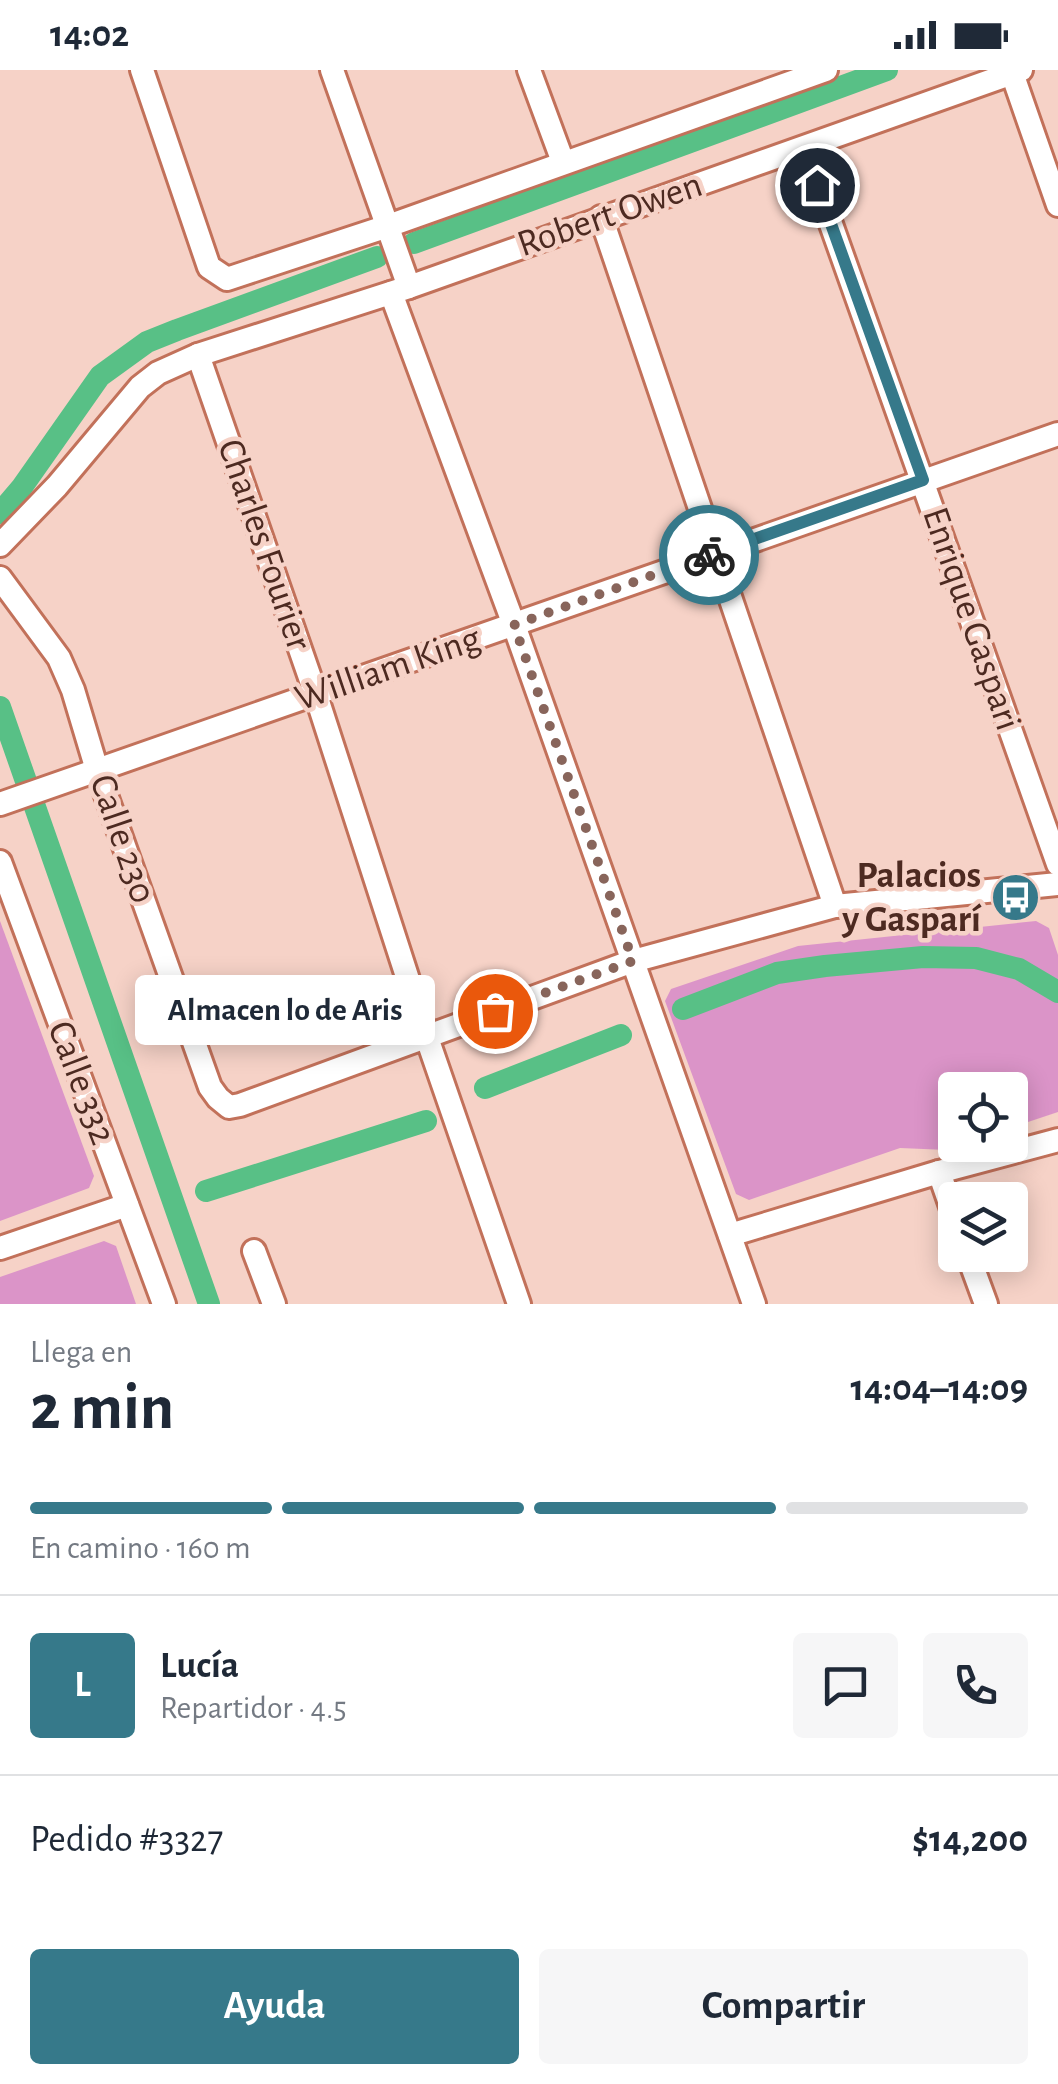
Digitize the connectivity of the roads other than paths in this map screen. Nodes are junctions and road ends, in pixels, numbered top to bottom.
1 (142, 70) edge
2 (332, 70) edge
3 (529, 70) edge
4 (826, 70) edge
5 (1016, 72) edge
6 (804, 148) junction
7 (563, 162) junction
8 (1058, 204) edge
9 (600, 217) junction
10 (388, 226) junction
11 (400, 290) junction
12 (198, 355) junction
13 (1058, 434) edge
14 (923, 480) junction
15 (0, 545) edge
16 (716, 553) junction
17 (0, 578) edge
18 (514, 625) junction
19 (316, 695) junction
20 (97, 770) junction
21 (10, 800) edge
22 (0, 862) edge
23 (1058, 864) edge
24 (1058, 884) edge
25 (836, 906) junction
26 (633, 961) junction
27 (426, 1036) junction
28 (1058, 1140) edge
29 (939, 1172) junction
30 (942, 1182) edge
31 (126, 1206) junction
32 (730, 1235) junction
33 (0, 1248) edge
34 (254, 1251) dead end
35 (974, 1272) edge
36 (164, 1304) edge
37 (274, 1304) edge
38 (519, 1304) edge
39 (754, 1304) edge
40 (986, 1304) edge

1 - 10 street
2 - 10 street
3 - 7 street
4 - 7 street
5 - 6 street, Robert Owen
5 - 8 street
6 - 9 street, Robert Owen
6 - 14 street, Enrique Gaspari
7 - 10 street
9 - 11 street, Robert Owen
9 - 16 street
10 - 11 street
11 - 12 street, Robert Owen
11 - 18 street
12 - 15 street
12 - 19 street, Charles Fourier
13 - 14 street, William King
14 - 16 street, William King
14 - 23 street, Enrique Gaspari
16 - 18 street, William King
16 - 25 street
17 - 20 street, Calle 230
18 - 19 street, William King
18 - 26 street
19 - 20 street, William King
19 - 27 street, Charles Fourier
20 - 21 street, William King
20 - 27 street, Calle 230
22 - 31 street, Calle 332
24 - 25 street
25 - 26 street
26 - 27 street
26 - 32 street
27 - 38 street, Charles Fourier
28 - 29 street
29 - 30 street
29 - 32 street
31 - 33 street
31 - 36 street, Calle 332
32 - 39 street
34 - 37 street
35 - 40 street

